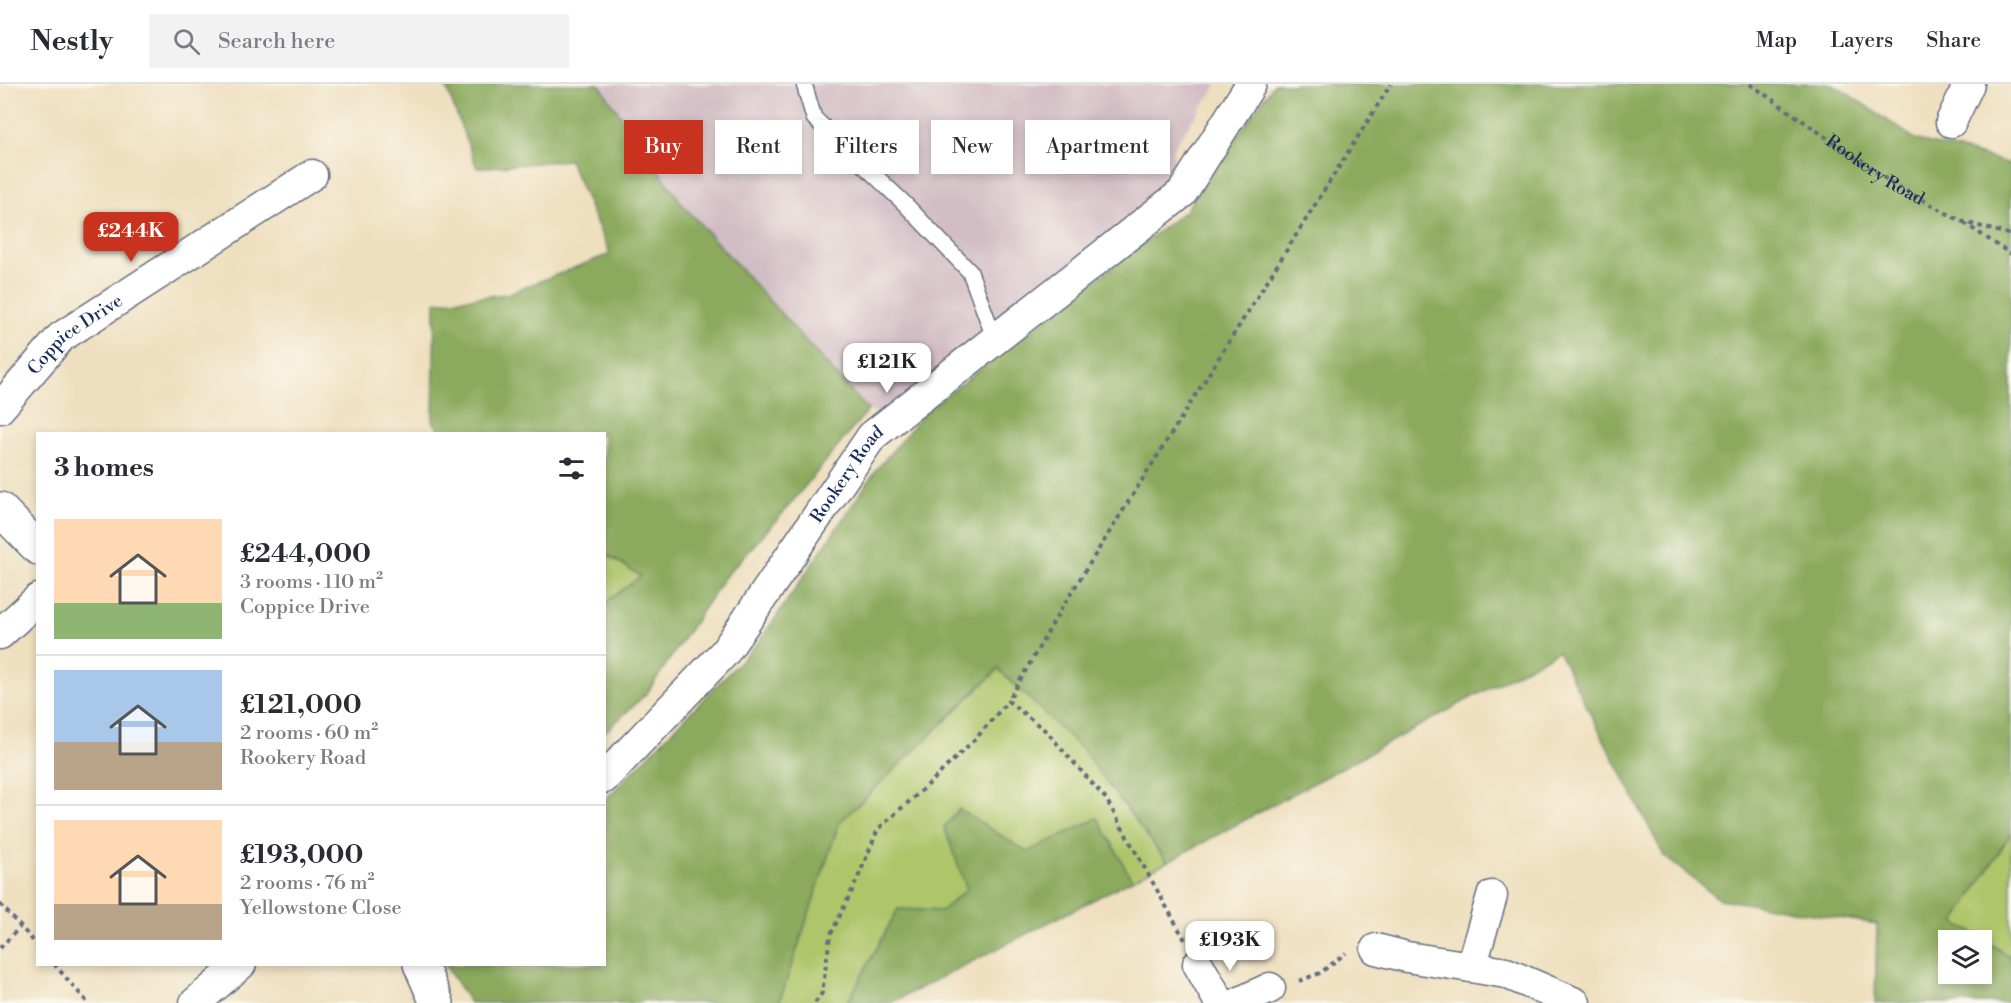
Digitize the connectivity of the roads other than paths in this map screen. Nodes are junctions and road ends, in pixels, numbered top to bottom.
1 (804, 84) edge
2 (1251, 84) edge
3 (1969, 84) edge
4 (1951, 122) dead end
5 (312, 175) dead end
6 (995, 340) junction
7 (0, 408) edge
8 (0, 509) edge
9 (36, 546) edge
10 (36, 600) edge
11 (0, 634) edge
12 (606, 776) edge
13 (1492, 896) dead end
14 (1376, 949) road end
15 (1198, 964) road end
16 (240, 966) edge
17 (421, 966) edge
18 (1471, 967) junction
19 (1270, 988) road end
20 (195, 1003) edge
21 (437, 1003) edge
22 (1220, 1003) edge
23 (1238, 1003) edge
24 (1575, 1003) edge

1 - 6 lane
2 - 6 street, Rookery Road
3 - 4 street
5 - 7 street, Coppice Drive
6 - 12 street, Rookery Road
8 - 9 street
10 - 11 street
13 - 18 street
14 - 18 street
15 - 22 street
16 - 20 street
17 - 21 street
18 - 24 street
19 - 23 street

